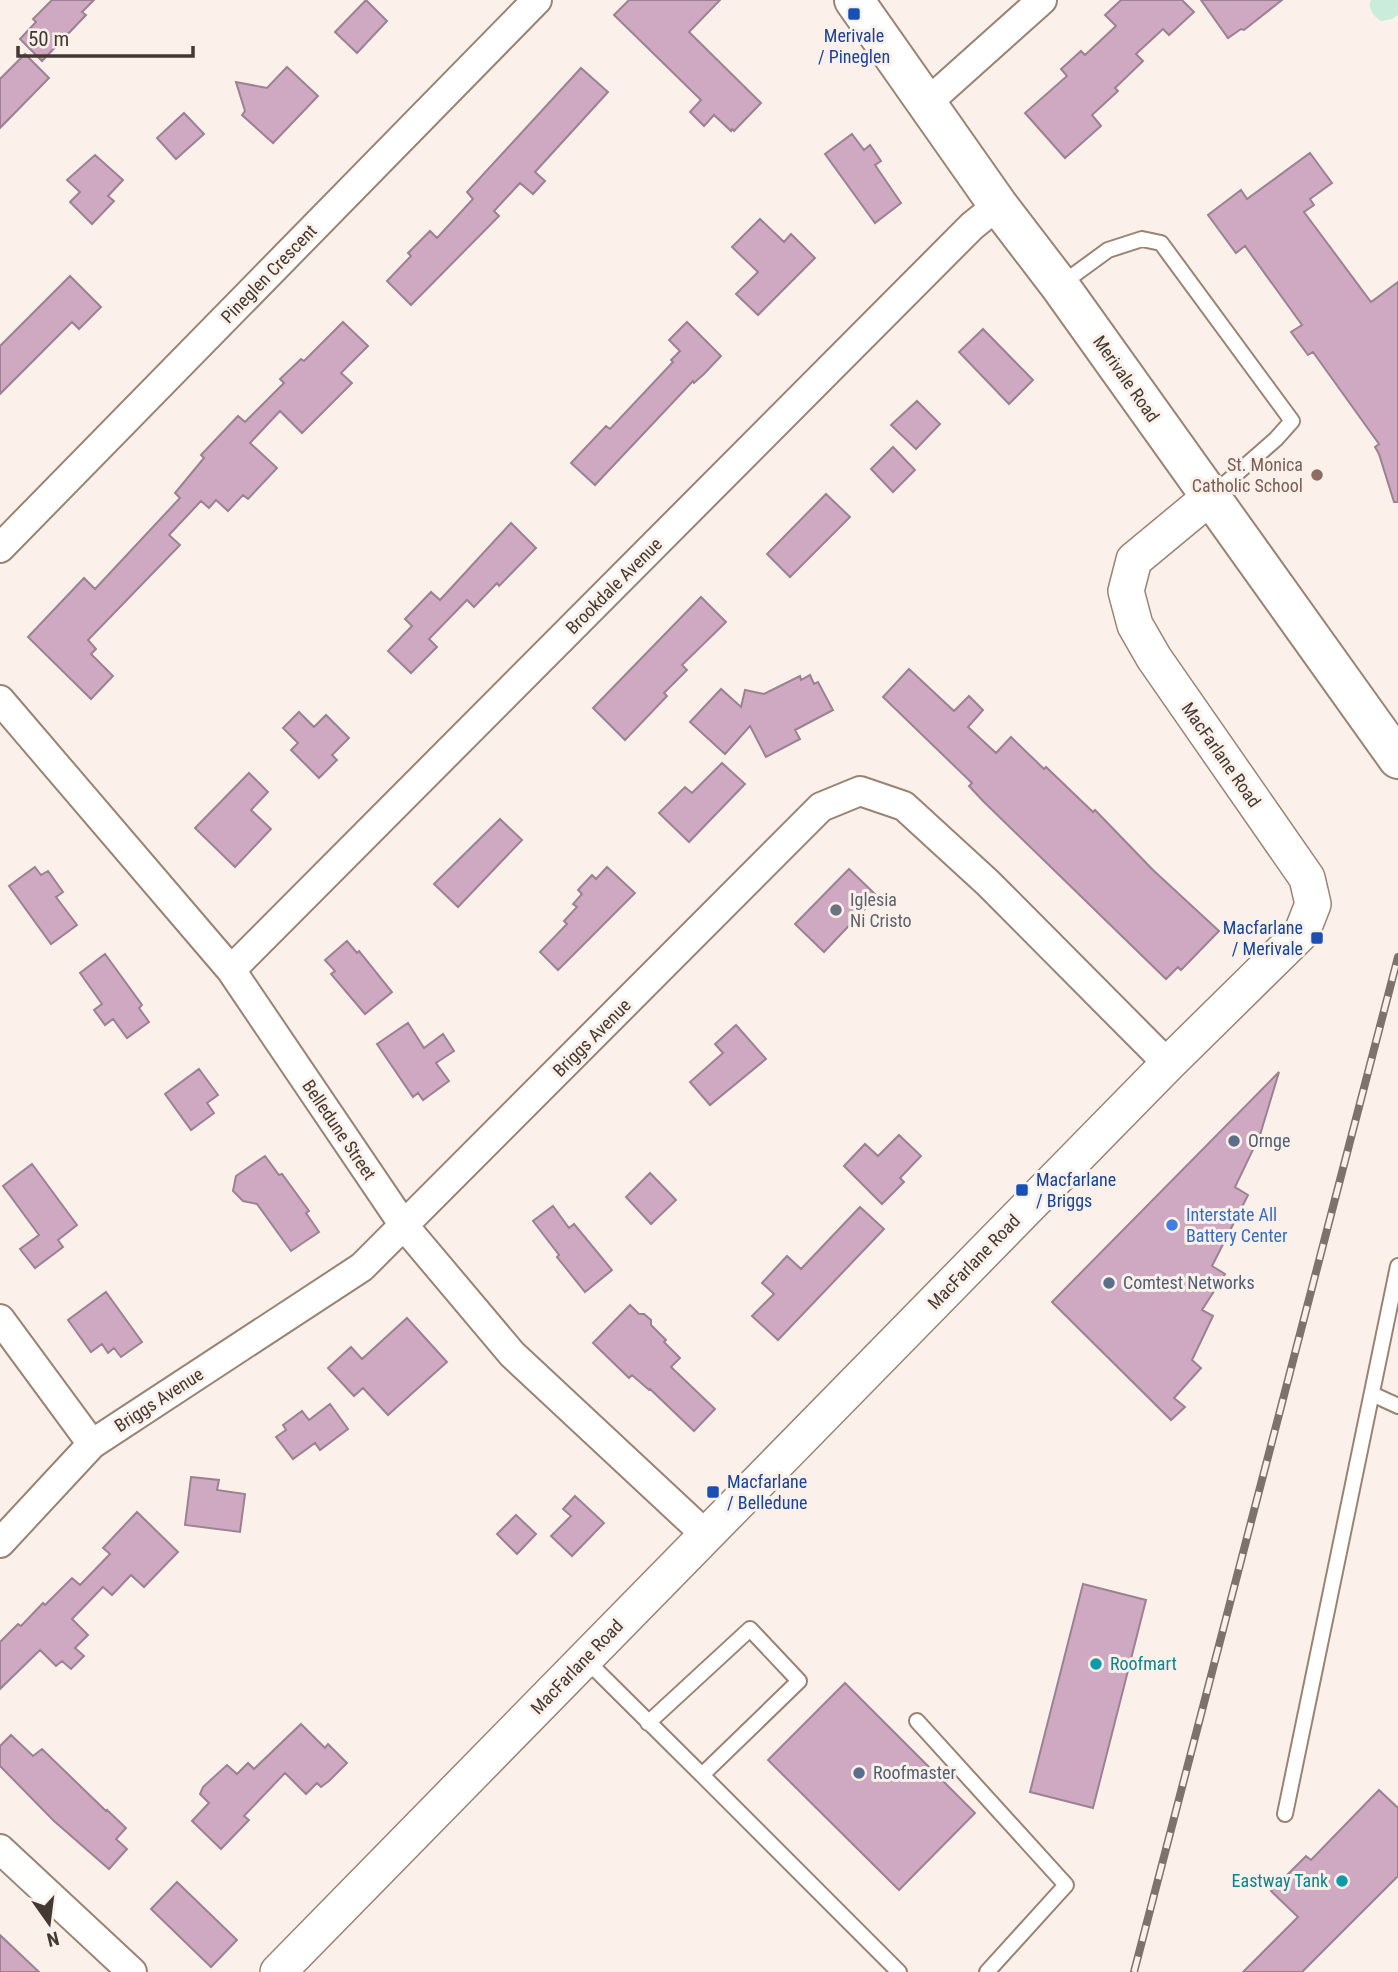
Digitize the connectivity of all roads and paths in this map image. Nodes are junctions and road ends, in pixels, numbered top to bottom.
1 (537, 0) edge
2 (854, 0) edge
3 (1042, 0) edge
4 (927, 103) junction
5 (998, 205) junction
6 (1060, 286) junction
7 (1210, 497) junction
8 (0, 548) edge
9 (0, 700) edge
10 (1398, 759) edge
11 (231, 970) junction
12 (1168, 1064) junction
13 (405, 1227) junction
14 (1398, 1266) edge
15 (0, 1319) edge
16 (1372, 1394) junction
17 (1398, 1404) edge
18 (92, 1444) junction
19 (706, 1535) junction
20 (0, 1543) edge
21 (585, 1658) junction
22 (917, 1721) dead end
23 (648, 1723) junction
24 (702, 1775) junction
25 (1285, 1814) dead end
26 (0, 1849) edge
27 (132, 1972) edge
28 (278, 1972) edge
29 (899, 1972) edge
30 (988, 1972) edge

1 - 8 street, Pineglen Crescent
2 - 4 main road, Merivale Road
3 - 4 street
4 - 5 main road, Merivale Road
5 - 6 main road, Merivale Road
5 - 11 street, Brookdale Avenue
6 - 7 main road, Merivale Road
6 - 7 lane
7 - 10 main road, Merivale Road
7 - 12 street, MacFarlane Road
9 - 11 street, Belledune Street
11 - 13 street, Belledune Street
12 - 13 street, Briggs Avenue
12 - 19 street, MacFarlane Road
13 - 18 street, Briggs Avenue
13 - 19 street, Belledune Street
14 - 16 lane
15 - 18 street
16 - 17 lane
16 - 25 lane
18 - 20 street, Briggs Avenue
19 - 21 street, MacFarlane Road
21 - 23 lane
21 - 28 street, MacFarlane Road
22 - 30 lane
23 - 24 lane
23 - 24 lane
24 - 29 lane
26 - 27 street

